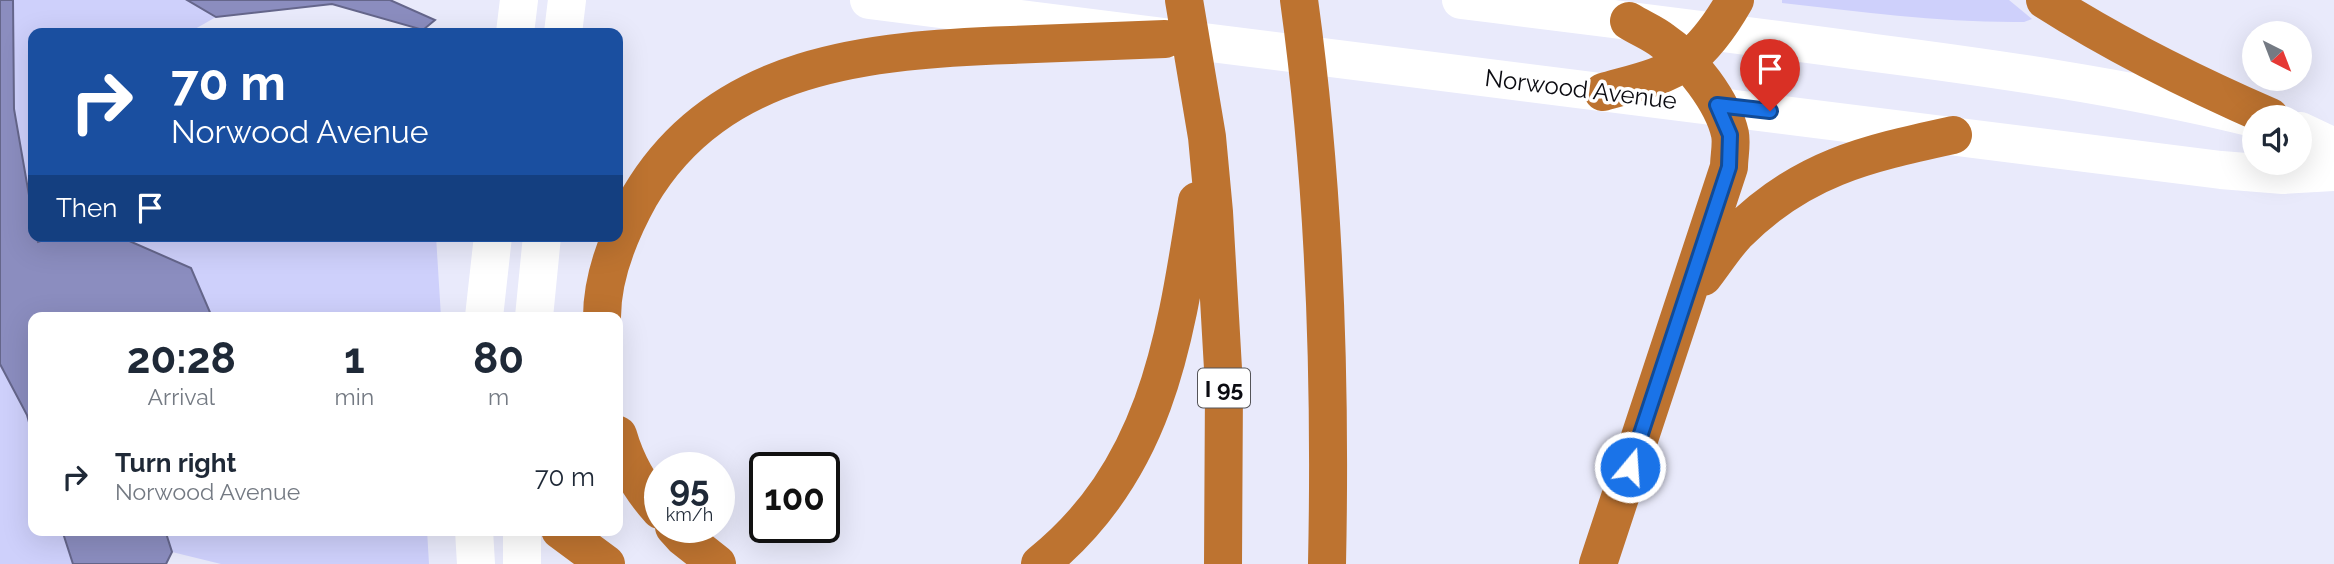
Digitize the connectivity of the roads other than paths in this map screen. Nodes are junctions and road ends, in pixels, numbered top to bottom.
1 (519, 0) edge
2 (566, 0) edge
3 (869, 0) edge
4 (1184, 0) edge
5 (1299, 0) edge
6 (1461, 0) edge
7 (1735, 0) edge
8 (2045, 0) edge
9 (1629, 21) junction
10 (516, 28) edge
11 (563, 28) edge
12 (1715, 31) junction
13 (1166, 39) junction
14 (1686, 61) junction
15 (1603, 92) junction
16 (1717, 105) junction
17 (2244, 105) edge
18 (2242, 115) edge
19 (1953, 135) junction
20 (2312, 137) edge
21 (2334, 147) edge
22 (2334, 172) edge
23 (1204, 213) junction
24 (623, 229) edge
25 (492, 242) edge
26 (541, 242) edge
27 (618, 242) edge
28 (1687, 299) junction
29 (485, 312) edge
30 (534, 312) edge
31 (603, 312) edge
32 (623, 455) edge
33 (644, 489) edge
34 (474, 536) edge
35 (522, 536) edge
36 (568, 536) edge
37 (691, 543) edge
38 (476, 564) edge
39 (522, 564) edge
40 (606, 564) edge
41 (717, 564) edge
42 (1040, 564) edge
43 (1223, 564) edge
44 (1327, 564) edge
45 (1598, 564) edge

1 - 10 main road
2 - 11 main road
3 - 13 main road, Norwood Avenue
4 - 23 highway
5 - 44 highway
6 - 9 main road
7 - 12 highway
8 - 17 highway
9 - 12 main road
9 - 14 highway
12 - 14 highway
12 - 18 main road
13 - 15 main road, Norwood Avenue
13 - 24 highway
14 - 15 highway
14 - 16 highway
15 - 16 main road, Norwood Avenue
16 - 19 main road, Norwood Avenue
16 - 28 highway
19 - 22 main road, Norwood Avenue
19 - 28 highway
20 - 21 main road
23 - 42 highway
23 - 43 highway, I 95
25 - 29 main road
26 - 30 main road
27 - 31 highway
28 - 45 highway
32 - 33 highway
34 - 38 main road
35 - 39 main road
36 - 40 highway
37 - 41 highway

